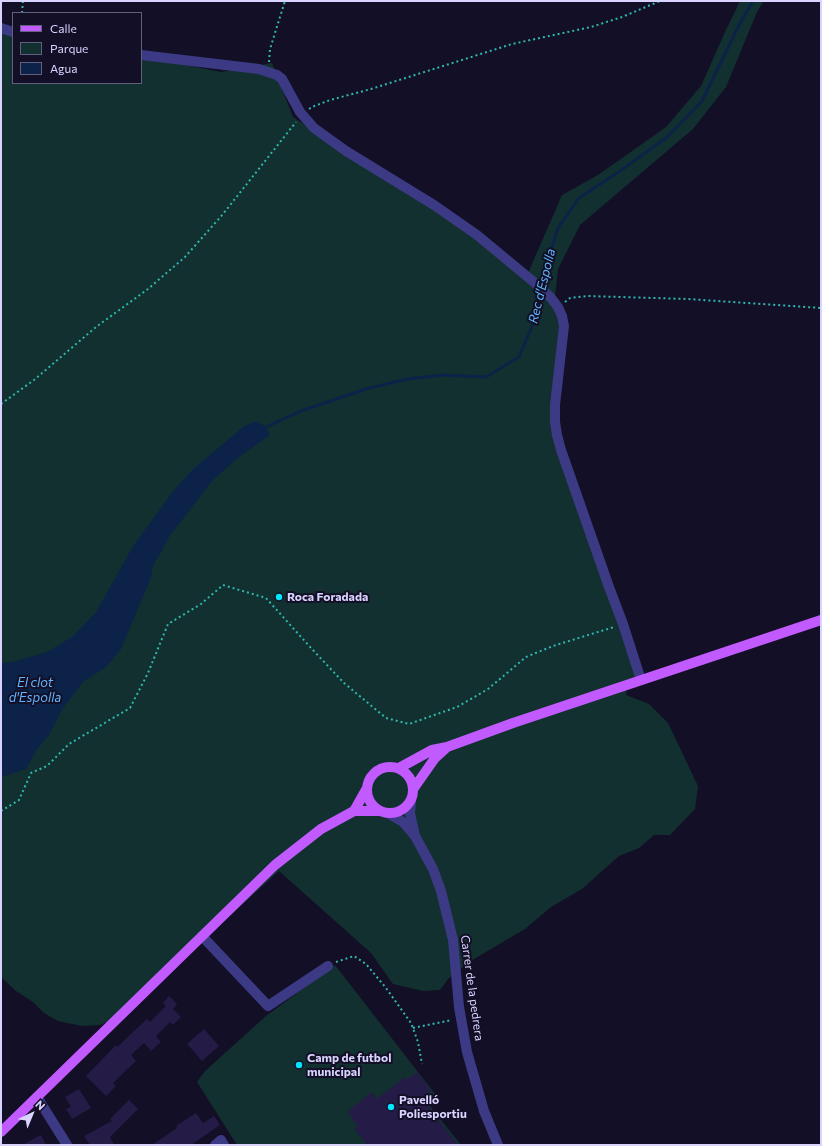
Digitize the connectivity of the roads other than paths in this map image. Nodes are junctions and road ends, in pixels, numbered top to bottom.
1 (1, 28) edge
2 (12, 32) edge
3 (142, 55) edge
4 (821, 620) edge
5 (641, 680) junction
6 (447, 747) junction
7 (399, 768) junction
8 (366, 788) junction
9 (414, 788) junction
10 (411, 802) junction
11 (354, 811) junction
12 (384, 812) junction
13 (416, 836) junction
14 (202, 936) junction
15 (328, 966) road end
16 (37, 1097) junction
17 (1, 1132) edge
18 (67, 1145) edge
19 (215, 1145) edge
20 (224, 1145) edge
21 (498, 1145) edge

1 - 2 street
3 - 5 street
4 - 5 main road
5 - 6 main road
6 - 7 main road
6 - 9 main road
7 - 8 main road
7 - 9 main road
8 - 11 main road
8 - 12 main road
9 - 10 main road
10 - 12 main road
10 - 13 street, Carrer de la pedrera
11 - 12 main road
11 - 14 main road
12 - 13 street, Carrer de la pedrera
13 - 21 street, Carrer de la pedrera
14 - 15 street
14 - 16 main road
16 - 17 main road
16 - 18 street
19 - 20 street

